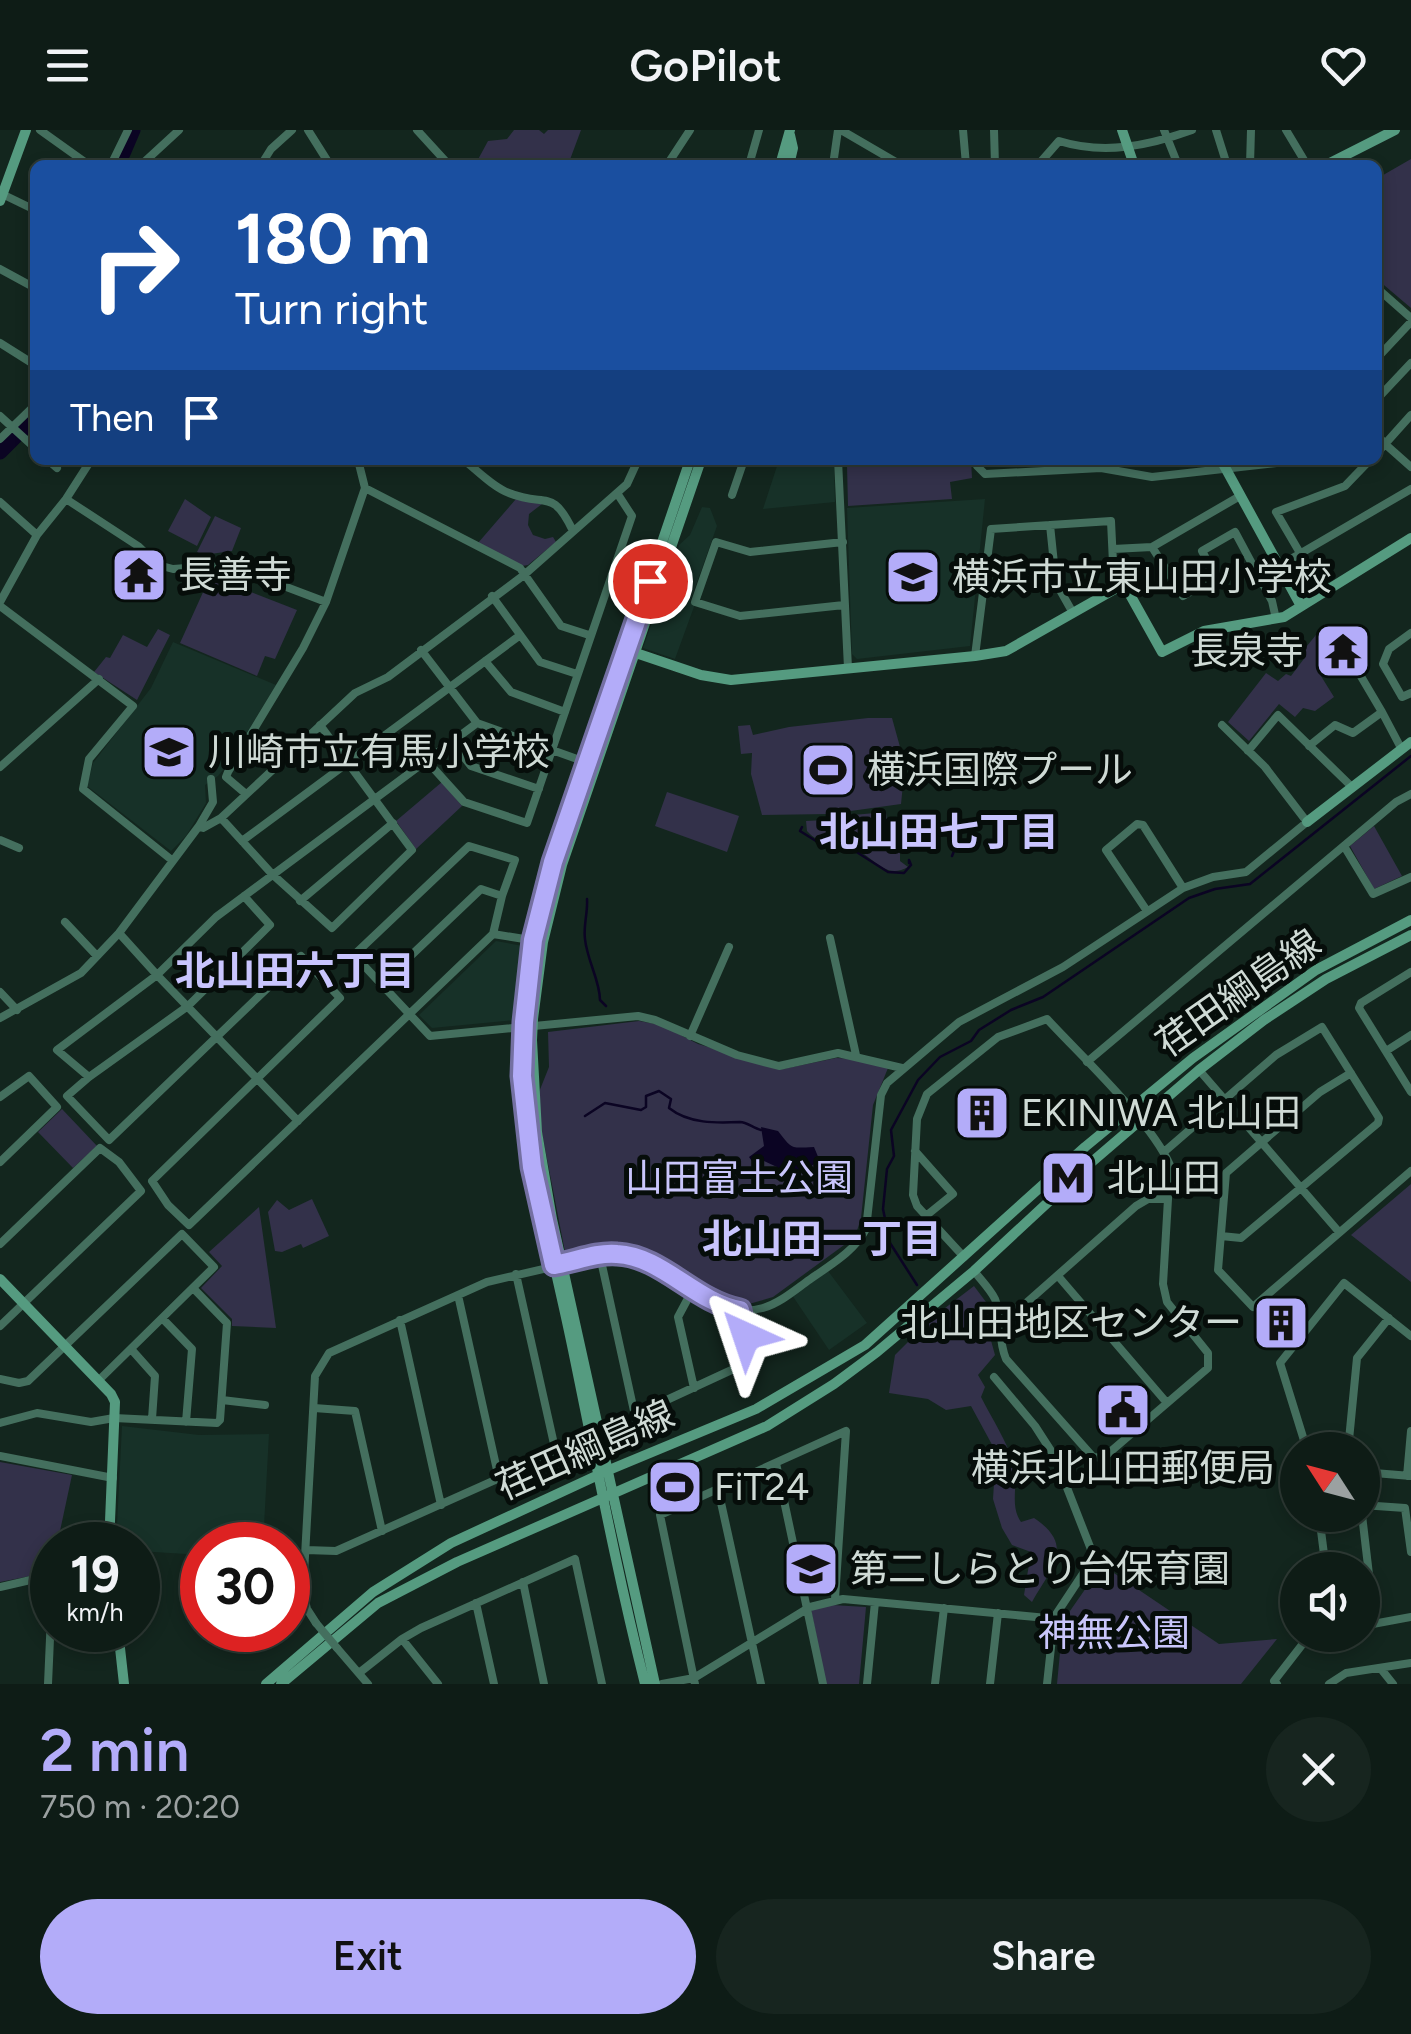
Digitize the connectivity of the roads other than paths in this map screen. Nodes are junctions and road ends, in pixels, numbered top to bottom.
1 (26, 130) edge
2 (40, 130) edge
3 (128, 130) edge
4 (180, 130) edge
5 (308, 130) edge
6 (417, 130) edge
7 (690, 130) edge
8 (759, 130) edge
9 (840, 130) edge
10 (962, 130) edge
11 (994, 130) edge
12 (1122, 130) edge
13 (1192, 130) edge
14 (1216, 130) edge
15 (1251, 130) edge
16 (1286, 130) edge
17 (1395, 130) edge
18 (286, 131) edge
19 (790, 132) edge
20 (1166, 134) edge
21 (1128, 148) junction
22 (82, 160) edge
23 (113, 160) edge
24 (147, 160) edge
25 (265, 160) edge
26 (327, 160) edge
27 (445, 160) edge
28 (670, 160) edge
29 (750, 160) edge
30 (782, 160) edge
31 (790, 160) edge
32 (834, 160) edge
33 (892, 160) edge
34 (965, 160) edge
35 (995, 160) edge
36 (1042, 160) edge
37 (1132, 160) edge
38 (1176, 160) edge
39 (1225, 160) edge
40 (1250, 160) edge
41 (1304, 160) edge
42 (1336, 160) edge
43 (1, 198) edge
44 (30, 208) edge
45 (0, 269) edge
46 (30, 285) edge
47 (1382, 293) edge
48 (1411, 320) edge
49 (0, 343) edge
50 (1382, 353) edge
51 (30, 362) edge
52 (1411, 363) edge
53 (1382, 394) edge
54 (30, 410) edge
55 (0, 416) edge
56 (1410, 417) edge
57 (12, 428) junction
58 (0, 439) edge
59 (1382, 441) edge
60 (30, 444) edge
61 (1385, 444) junction
62 (1382, 447) edge
63 (54, 465) edge
64 (88, 465) edge
65 (359, 465) edge
66 (471, 465) edge
67 (636, 465) edge
68 (688, 465) edge
69 (699, 465) edge
70 (742, 465) edge
71 (836, 465) edge
72 (977, 465) edge
73 (1010, 465) edge
74 (1091, 465) edge
75 (1105, 465) edge
76 (1255, 465) edge
77 (1365, 465) edge
78 (1411, 467) edge
79 (57, 468) dead end
80 (1225, 468) edge
81 (1010, 473) junction
82 (365, 488) junction
83 (1411, 488) edge
84 (617, 492) junction
85 (1238, 494) junction
86 (732, 495) dead end
87 (66, 500) junction
88 (0, 502) edge
89 (1050, 525) junction
90 (573, 532) junction
91 (38, 535) junction
92 (1411, 538) edge
93 (843, 542) junction
94 (1152, 546) junction
95 (1113, 550) junction
96 (1300, 554) junction
97 (1279, 566) junction
98 (524, 575) junction
99 (1124, 584) junction
100 (3, 589) edge
101 (492, 596) junction
102 (326, 602) junction
103 (0, 604) edge
104 (844, 605) junction
105 (1301, 606) junction
106 (1073, 613) junction
107 (1276, 619) junction
108 (1411, 633) edge
109 (590, 635) junction
110 (519, 636) junction
111 (421, 650) junction
112 (631, 652) junction
113 (975, 656) junction
114 (485, 661) junction
115 (848, 668) junction
116 (1356, 668) dead end
117 (577, 674) junction
118 (98, 679) junction
119 (449, 688) junction
120 (1411, 693) edge
121 (565, 712) junction
122 (1382, 712) junction
123 (477, 724) junction
124 (1222, 724) dead end
125 (320, 726) junction
126 (452, 742) junction
127 (1406, 745) edge
128 (1309, 746) junction
129 (0, 750) edge
130 (552, 750) junction
131 (1248, 751) junction
132 (8, 760) junction
133 (427, 761) junction
134 (348, 763) junction
135 (592, 765) junction
136 (0, 767) edge
137 (211, 778) dead end
138 (1352, 786) junction
139 (539, 789) junction
140 (246, 794) junction
141 (1411, 794) edge
142 (375, 799) junction
143 (221, 818) junction
144 (1307, 822) junction
145 (393, 823) junction
146 (200, 826) junction
147 (0, 840) edge
148 (242, 841) junction
149 (1344, 846) junction
150 (19, 848) dead end
151 (173, 861) junction
152 (272, 874) junction
153 (1411, 877) edge
154 (1182, 888) junction
155 (244, 896) junction
156 (502, 896) junction
157 (300, 901) junction
158 (1147, 911) junction
159 (1411, 920) edge
160 (65, 922) dead end
161 (119, 933) junction
162 (493, 934) junction
163 (1411, 935) edge
164 (830, 938) dead end
165 (538, 941) junction
166 (728, 947) dead end
167 (97, 956) junction
168 (1411, 972) edge
169 (158, 975) junction
170 (380, 985) junction
171 (0, 992) edge
172 (188, 1006) junction
173 (17, 1010) junction
174 (409, 1016) junction
175 (0, 1018) edge
176 (1411, 1035) edge
177 (217, 1036) junction
178 (690, 1036) junction
179 (1386, 1051) junction
180 (856, 1056) junction
181 (1087, 1062) junction
182 (902, 1068) junction
183 (1199, 1070) junction
184 (1350, 1073) junction
185 (88, 1077) junction
186 (258, 1078) junction
187 (1411, 1092) edge
188 (0, 1097) edge
189 (1224, 1099) junction
190 (1130, 1110) junction
191 (298, 1120) junction
192 (1139, 1121) junction
193 (1261, 1142) junction
194 (915, 1150) junction
195 (1164, 1152) junction
196 (0, 1162) edge
197 (1411, 1171) edge
198 (1300, 1187) junction
199 (1168, 1200) junction
200 (926, 1215) junction
201 (1339, 1232) junction
202 (1221, 1236) junction
203 (0, 1244) edge
204 (600, 1256) junction
205 (964, 1258) junction
206 (558, 1265) junction
207 (974, 1271) junction
208 (516, 1274) junction
209 (1058, 1276) junction
210 (0, 1279) edge
211 (193, 1288) junction
212 (693, 1290) junction
213 (458, 1295) junction
214 (23, 1303) junction
215 (740, 1310) junction
216 (998, 1310) junction
217 (162, 1318) junction
218 (1389, 1318) junction
219 (400, 1320) junction
220 (0, 1326) edge
221 (1411, 1336) edge
222 (64, 1346) junction
223 (131, 1349) junction
224 (994, 1377) dead end
225 (0, 1378) edge
226 (98, 1381) junction
227 (694, 1388) junction
228 (222, 1400) junction
229 (1167, 1403) junction
230 (265, 1404) dead end
231 (314, 1408) junction
232 (114, 1418) junction
233 (152, 1418) junction
234 (186, 1422) junction
235 (0, 1423) edge
236 (1411, 1431) edge
237 (1301, 1432) edge
238 (1350, 1432) edge
239 (0, 1456) edge
240 (776, 1463) junction
241 (603, 1474) junction
242 (1380, 1474) edge
243 (1409, 1476) edge
244 (112, 1478) junction
245 (499, 1479) junction
246 (718, 1489) junction
247 (614, 1494) junction
248 (601, 1500) junction
249 (441, 1505) junction
250 (1380, 1506) edge
251 (109, 1522) edge
252 (308, 1522) edge
253 (382, 1531) junction
254 (310, 1550) edge
255 (1411, 1552) edge
256 (30, 1579) edge
257 (523, 1582) junction
258 (0, 1586) edge
259 (835, 1600) junction
260 (876, 1602) junction
261 (476, 1603) junction
262 (808, 1608) junction
263 (944, 1608) junction
264 (998, 1613) junction
265 (310, 1614) edge
266 (1411, 1617) edge
267 (1051, 1622) junction
268 (1380, 1623) edge
269 (402, 1639) junction
270 (753, 1642) junction
271 (49, 1652) edge
272 (120, 1652) edge
273 (1296, 1652) edge
274 (1411, 1663) edge
275 (1380, 1669) junction
276 (359, 1673) junction
277 (695, 1681) edge
278 (1333, 1682) edge
279 (48, 1684) edge
280 (124, 1684) edge
281 (266, 1684) edge
282 (281, 1684) edge
283 (368, 1684) edge
284 (438, 1684) edge
285 (494, 1684) edge
286 (544, 1684) edge
287 (602, 1684) edge
288 (646, 1684) edge
289 (655, 1684) edge
290 (662, 1684) edge
291 (761, 1684) edge
292 (823, 1684) edge
293 (868, 1684) edge
294 (935, 1684) edge
295 (990, 1684) edge
296 (1047, 1684) edge
297 (1277, 1684) edge
298 (1394, 1684) edge

1 - 43 street
2 - 22 street
3 - 23 street
4 - 24 street
5 - 26 street
6 - 27 street
7 - 28 street
8 - 29 street
9 - 32 street
9 - 33 street
10 - 34 street
11 - 35 street
12 - 21 street
13 - 20 street
14 - 39 street
15 - 40 street
16 - 41 street
17 - 42 street
18 - 25 street
19 - 30 street
19 - 31 street
20 - 21 street
20 - 38 street
21 - 36 street
21 - 37 street
43 - 44 street
45 - 46 street
47 - 48 street
48 - 50 street
49 - 51 street
52 - 53 street
54 - 57 street
55 - 57 street
56 - 61 street
57 - 58 street
57 - 60 street
59 - 61 street
61 - 62 street
61 - 78 street
63 - 79 street
64 - 87 street
65 - 82 street
66 - 90 street
67 - 84 street
68 - 112 street
69 - 112 street
70 - 86 street
71 - 93 street
72 - 81 street
73 - 81 street
74 - 81 street
75 - 80 street
76 - 80 street
77 - 96 street
80 - 85 street
82 - 98 street
82 - 102 street
83 - 96 street
84 - 90 street
84 - 109 street
85 - 94 street
85 - 97 street
87 - 91 street
87 - 102 street
88 - 91 street
89 - 95 street
89 - 106 street
89 - 113 street
90 - 98 street
91 - 100 street
92 - 105 street
93 - 104 street
93 - 104 street
94 - 95 street
94 - 107 street
95 - 99 street
96 - 97 street
97 - 105 street
98 - 101 street
98 - 109 street
99 - 106 street
99 - 107 street
100 - 103 street
101 - 110 street
101 - 111 street
102 - 140 street
103 - 118 street
104 - 115 street
105 - 107 street
106 - 113 street
108 - 120 street
109 - 117 street
110 - 114 street
110 - 117 street
111 - 119 street
111 - 125 street
112 - 115 street
112 - 135 street
113 - 115 street
114 - 119 street
114 - 121 street
116 - 122 street
117 - 121 street
118 - 132 street
118 - 151 street
119 - 123 street
119 - 134 street
121 - 130 street
122 - 127 street
122 - 128 street
123 - 126 street
123 - 130 street
124 - 131 street
125 - 134 street
125 - 140 street
126 - 133 street
126 - 139 street
127 - 138 street
128 - 131 street
128 - 138 street
129 - 132 street
130 - 135 street
130 - 139 street
131 - 144 street
132 - 136 street
133 - 139 street
133 - 142 street
134 - 142 street
134 - 148 street
135 - 165 street
137 - 146 street
138 - 144 street
140 - 143 street
141 - 149 street
142 - 145 street
142 - 152 street
143 - 146 street
143 - 148 street
144 - 154 street
145 - 157 street
145 - 157 street
146 - 151 street
147 - 150 street
148 - 152 street
149 - 153 street
149 - 181 street
151 - 161 street
152 - 155 street
152 - 157 street
154 - 158 street
154 - 158 street
155 - 169 street
155 - 172 street
156 - 162 street
156 - 170 street
156 - 170 street
158 - 182 street
159 - 190 street, 荏田綱島線
160 - 167 street
161 - 167 street
161 - 169 street
162 - 165 street
162 - 174 street
163 - 183 street, 荏田綱島線
164 - 180 street
165 - 206 street, bridge
166 - 178 street
167 - 173 street
168 - 179 street
169 - 172 street
169 - 185 street
170 - 174 street
171 - 173 street
172 - 177 street
172 - 185 street
173 - 175 street
174 - 178 street
174 - 191 street
176 - 179 street
177 - 185 street
177 - 186 street
177 - 186 street
178 - 180 street
179 - 187 street
180 - 182 street
181 - 190 street
181 - 194 street
182 - 215 street
183 - 189 street
183 - 192 street, 荏田綱島線
184 - 189 street
184 - 193 street
184 - 198 street
186 - 191 street
186 - 191 street
188 - 196 street
189 - 193 street
189 - 195 street
190 - 192 street
190 - 205 street, 荏田綱島線
192 - 195 street
192 - 207 street, 荏田綱島線
193 - 198 street
193 - 202 street
194 - 200 street
194 - 200 street
195 - 199 street
197 - 201 street
198 - 201 street
198 - 202 street
199 - 209 street
199 - 229 street
200 - 205 street
201 - 202 street
203 - 214 street
204 - 206 street
204 - 212 street
204 - 227 street
205 - 241 street, 荏田綱島線
206 - 208 street
206 - 241 street
207 - 216 street
207 - 247 street, 荏田綱島線
208 - 213 street
208 - 245 street
209 - 216 street
209 - 229 street
210 - 214 street
211 - 217 street
211 - 222 street
211 - 228 street
212 - 215 street
212 - 227 street
213 - 219 street
213 - 245 street
214 - 220 street
214 - 222 street
215 - 227 street
216 - 229 street
217 - 223 street
217 - 234 street
218 - 221 street
218 - 237 street
218 - 238 street
219 - 231 street
219 - 249 street
222 - 225 street
222 - 226 street
223 - 226 street
223 - 233 street
224 - 267 street
226 - 232 street
228 - 230 street
228 - 234 street
231 - 252 street
231 - 253 street
232 - 233 street
232 - 235 street
232 - 244 street
233 - 234 street
236 - 243 street
239 - 244 street
240 - 246 street
240 - 259 street
240 - 262 street
241 - 247 street
241 - 248 street
241 - 281 street, 荏田綱島線
242 - 243 street
244 - 251 street
245 - 249 street
246 - 270 street
246 - 277 street
247 - 248 street, 荏田綱島線
247 - 289 street
248 - 282 street, 荏田綱島線
248 - 288 street
249 - 253 street
250 - 255 street
253 - 254 street
256 - 258 street
257 - 261 street
257 - 286 street
257 - 287 street
259 - 260 street
259 - 262 street
260 - 263 street
260 - 293 street
261 - 269 street
261 - 285 street
262 - 270 street
262 - 292 street
263 - 264 street
263 - 294 street
264 - 267 street
264 - 295 street
265 - 276 street, bridge
266 - 268 street
267 - 296 street
269 - 276 street
269 - 284 street
270 - 277 street
270 - 291 street
271 - 279 street
272 - 280 street
273 - 297 street
274 - 275 street
275 - 278 street
275 - 298 street
276 - 283 street
277 - 290 street

